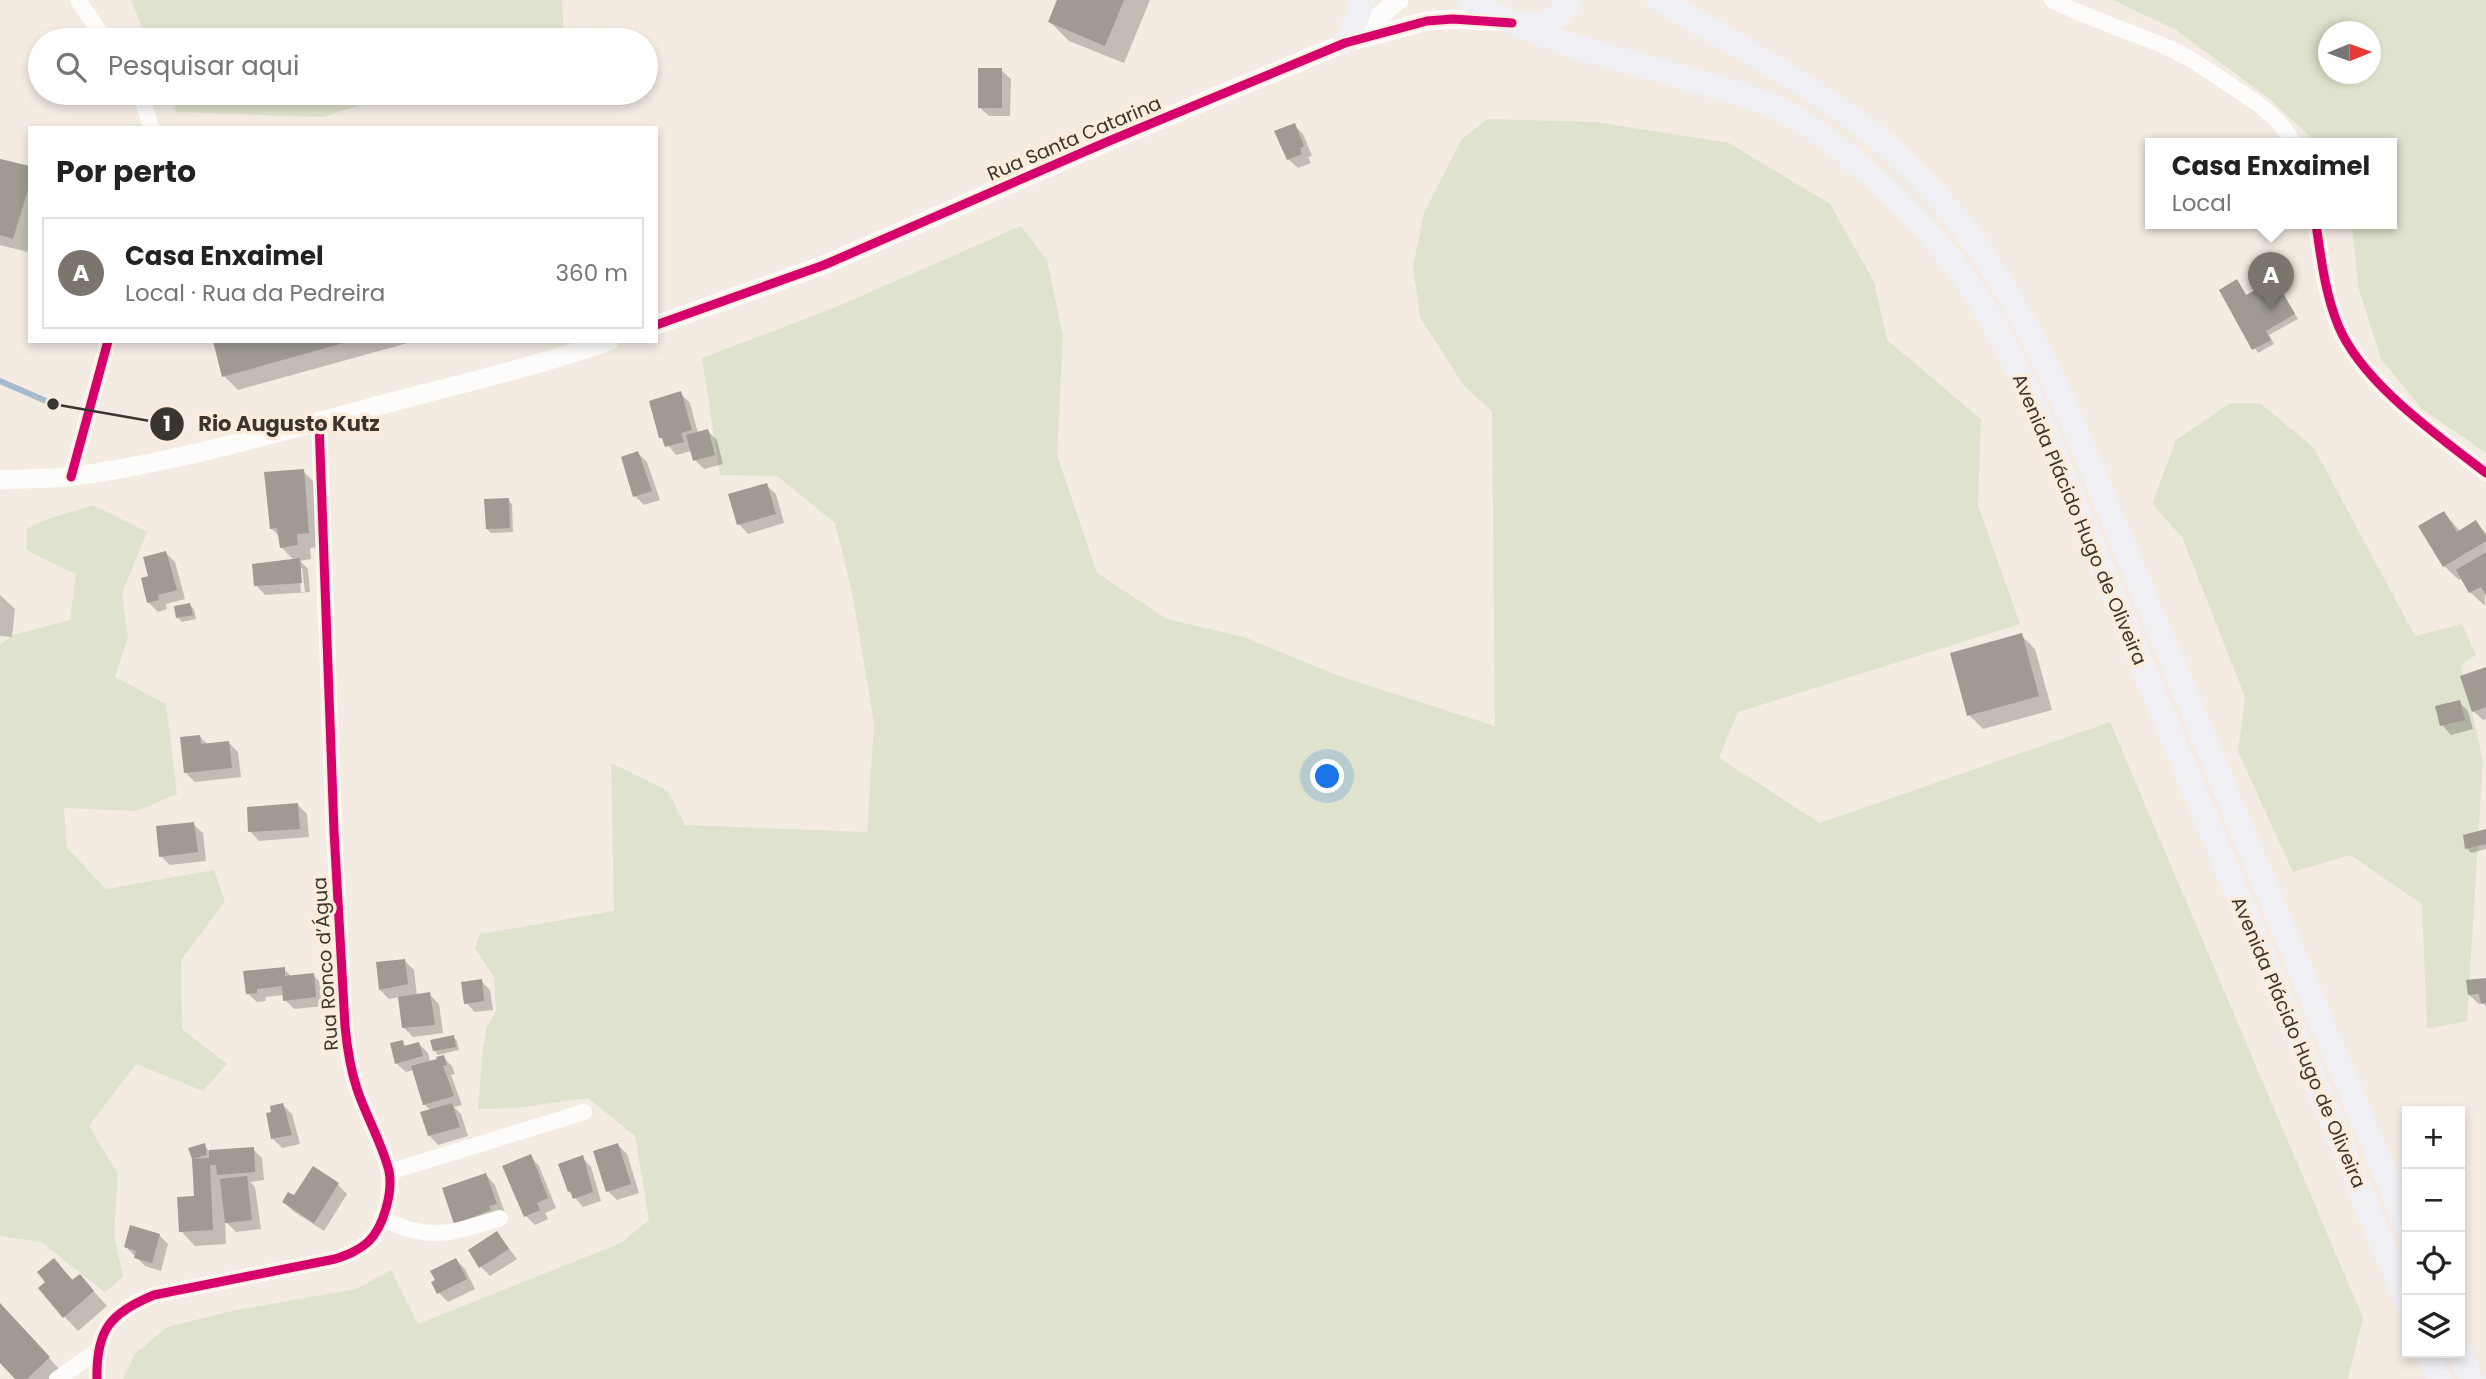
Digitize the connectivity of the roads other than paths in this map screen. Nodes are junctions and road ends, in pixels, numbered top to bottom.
1 (78, 0) edge
2 (1362, 0) edge
3 (1399, 0) edge
4 (1469, 0) edge
5 (1489, 0) edge
6 (1659, 0) edge
7 (2052, 0) edge
8 (1569, 5) edge
9 (1688, 10) edge
10 (1513, 23) junction
11 (97, 28) edge
12 (1345, 43) junction
13 (145, 105) edge
14 (151, 126) edge
15 (2291, 138) edge
16 (2317, 229) edge
17 (658, 324) edge
18 (107, 343) edge
19 (602, 343) edge
20 (318, 422) junction
21 (2486, 473) edge
22 (71, 477) junction
23 (0, 480) edge
24 (584, 1112) dead end
25 (389, 1172) junction
26 (2402, 1214) edge
27 (382, 1218) junction
28 (500, 1218) dead end
29 (2404, 1295) edge
30 (96, 1352) junction
31 (2430, 1358) edge
32 (2462, 1358) edge
33 (57, 1379) edge
34 (97, 1379) edge
35 (2439, 1379) edge
36 (2471, 1379) edge

1 - 11 street
2 - 12 main road
3 - 12 street, Rua Santa Catarina
4 - 10 main road, Avenida Plácido Hugo de Oliveira
5 - 10 main road
6 - 9 main road, Avenida Plácido Hugo de Oliveira
7 - 15 street
8 - 10 main road
9 - 26 main road, Avenida Plácido Hugo de Oliveira
10 - 12 street, Rua Santa Catarina
10 - 29 main road, Avenida Plácido Hugo de Oliveira
12 - 17 street, Rua Santa Catarina
13 - 14 street
16 - 21 street
18 - 22 street
19 - 20 street
20 - 22 street
20 - 25 street, Rua Ronco d’Água
22 - 23 street
24 - 25 street
25 - 27 street, Rua Ronco d’Água
27 - 28 street
27 - 30 street, Rua Ronco d’Água
30 - 33 street
30 - 34 street, Rua Ronco d’Água
31 - 35 main road
32 - 36 main road

